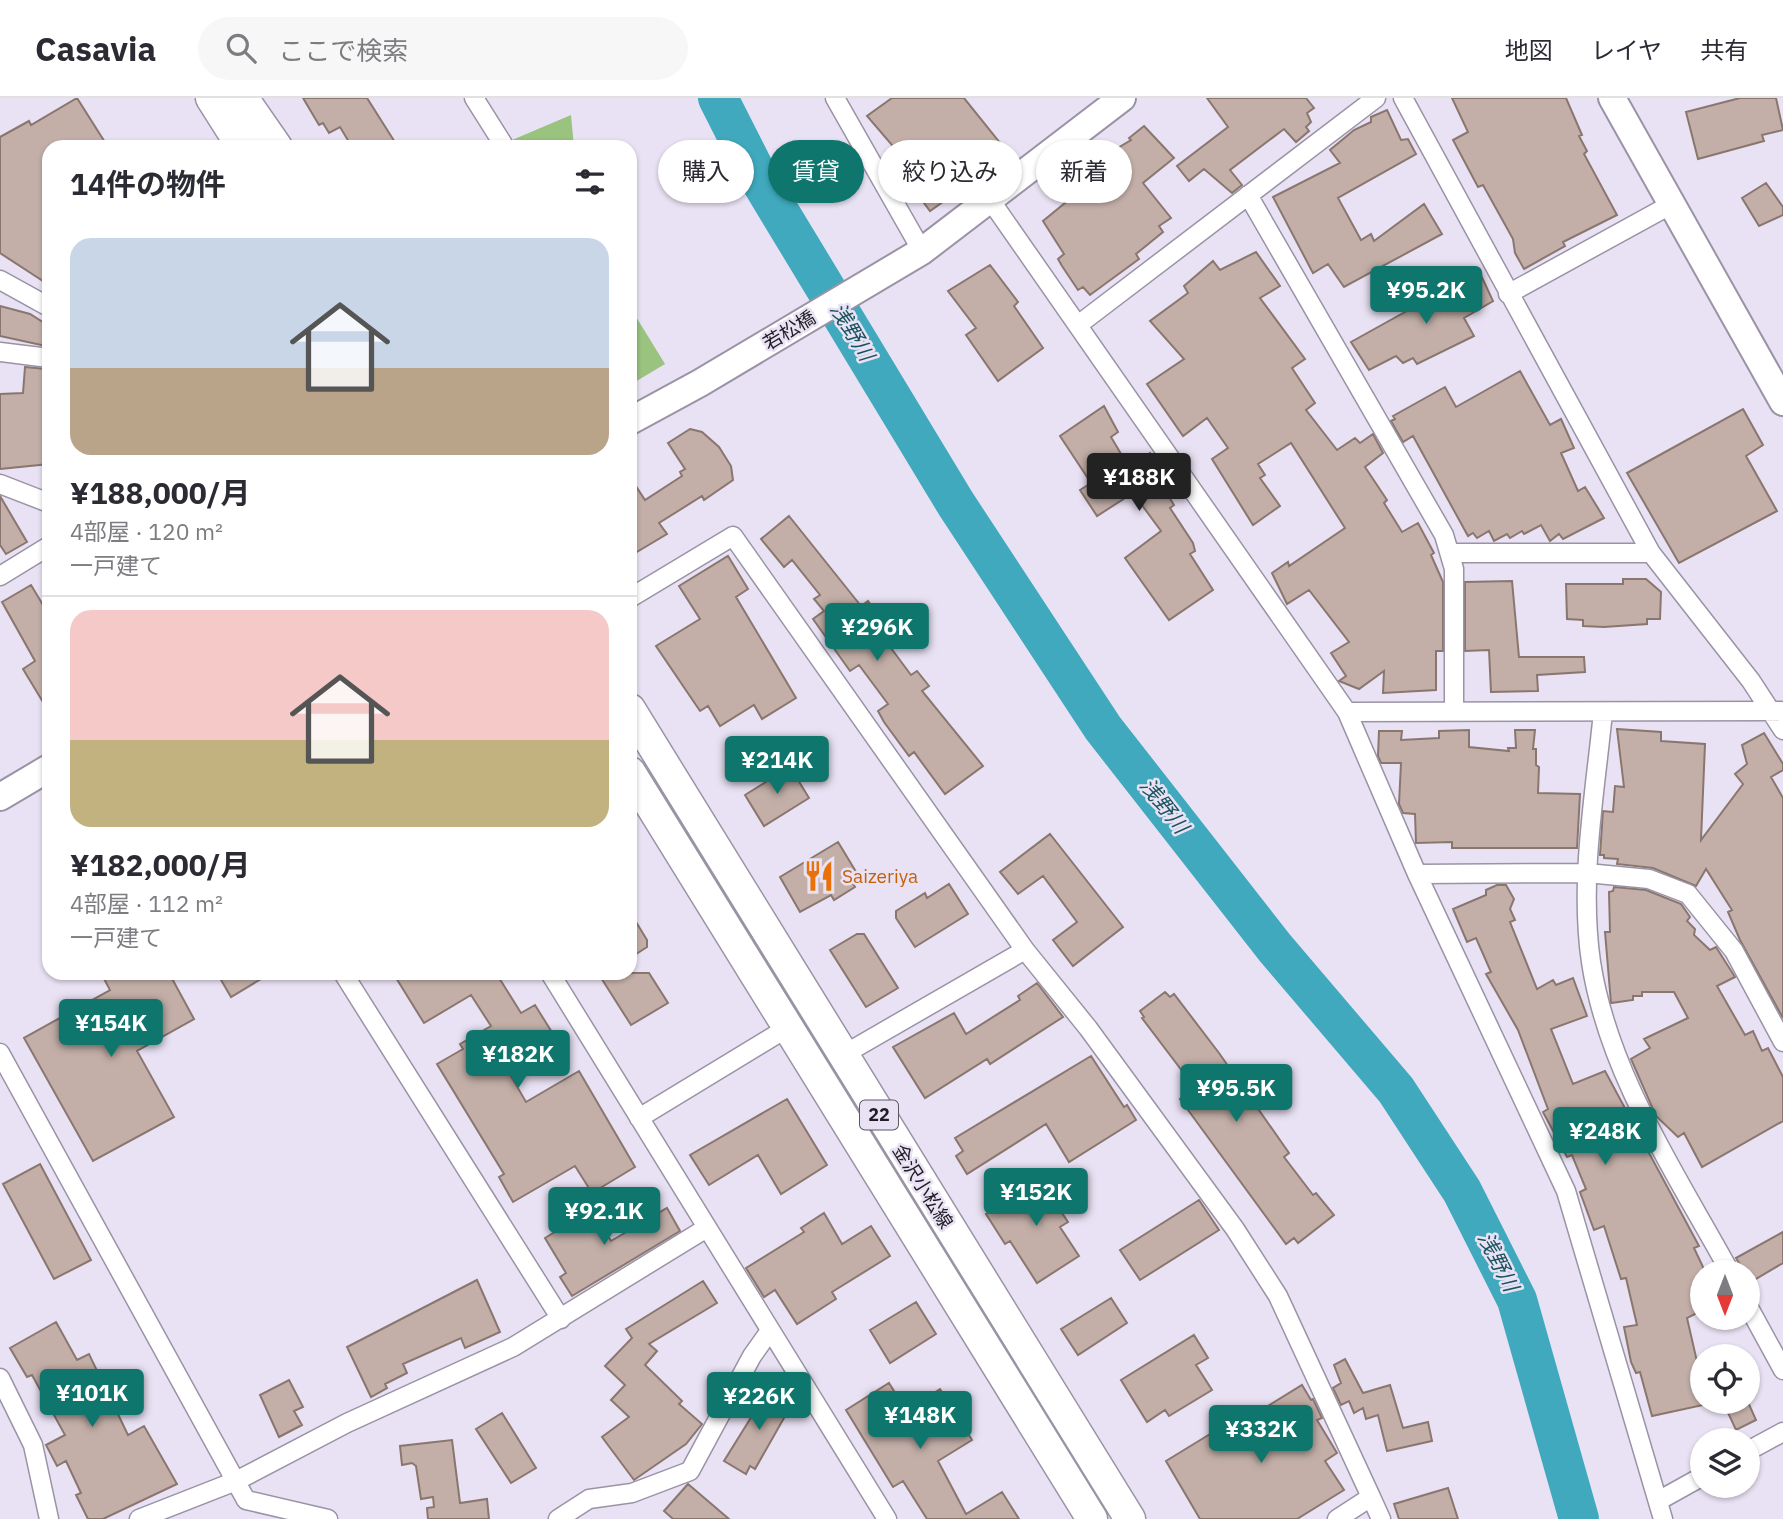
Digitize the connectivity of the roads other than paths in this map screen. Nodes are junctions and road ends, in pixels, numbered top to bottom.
1 (211, 98) edge
2 (243, 98) edge
3 (474, 98) edge
4 (835, 98) edge
5 (1122, 98) edge
6 (1376, 98) edge
7 (1403, 98) edge
8 (1612, 98) edge
9 (238, 140) edge
10 (273, 140) edge
11 (500, 140) edge
12 (1022, 177) edge
13 (1248, 195) junction
14 (988, 203) edge
15 (992, 203) edge
16 (1672, 204) junction
17 (912, 257) junction
18 (0, 280) edge
19 (1508, 294) junction
20 (42, 303) edge
21 (1077, 325) junction
22 (0, 352) edge
23 (42, 357) edge
24 (1783, 402) edge
25 (637, 417) edge
26 (0, 484) edge
27 (42, 500) edge
28 (42, 551) edge
29 (1651, 553) junction
30 (1450, 554) junction
31 (0, 576) edge
32 (637, 594) edge
33 (1454, 710) junction
34 (1778, 710) edge
35 (1347, 712) junction
36 (1603, 712) junction
37 (637, 720) edge
38 (1783, 730) edge
39 (42, 772) edge
40 (637, 783) edge
41 (0, 797) edge
42 (1587, 873) junction
43 (1417, 874) junction
44 (1025, 950) junction
45 (347, 980) edge
46 (554, 980) edge
47 (788, 1028) junction
48 (1781, 1033) edge
49 (0, 1053) edge
50 (843, 1055) junction
51 (639, 1118) junction
52 (705, 1229) junction
53 (1723, 1260) edge
54 (561, 1319) junction
55 (1760, 1328) edge
56 (769, 1332) junction
57 (1783, 1370) edge
58 (0, 1378) edge
59 (1783, 1432) edge
60 (1760, 1444) edge
61 (236, 1481) junction
62 (1690, 1483) edge
63 (1371, 1497) junction
64 (1658, 1501) junction
65 (49, 1519) edge
66 (139, 1519) edge
67 (328, 1519) edge
68 (558, 1519) edge
69 (887, 1519) edge
70 (1091, 1519) edge
71 (1130, 1519) edge
72 (1337, 1519) edge
73 (1381, 1519) edge
74 (1662, 1519) edge

1 - 9 main road
2 - 10 main road
3 - 11 street
4 - 17 street
5 - 12 street, 若松橋
6 - 13 street
7 - 19 street
8 - 16 street
13 - 21 street
13 - 30 street
14 - 17 street, 若松橋
15 - 21 street
16 - 19 street
16 - 24 street
17 - 25 street, 若松橋
18 - 20 street
19 - 29 street
21 - 35 street
22 - 23 street
26 - 27 street
28 - 31 street
29 - 30 street
29 - 34 street
30 - 33 street
32 - 44 street
33 - 35 street
33 - 36 street
34 - 36 street
34 - 38 street
35 - 43 street
36 - 42 street
37 - 50 main road, 金沢小松線 / 22
39 - 41 street
40 - 47 main road, 金沢小松線 / 22
42 - 43 street
42 - 48 street
42 - 53 street
43 - 64 street
44 - 50 street
44 - 63 street
45 - 54 street
46 - 51 street
47 - 51 street
47 - 70 main road, 金沢小松線 / 22
49 - 61 street
50 - 71 main road, 金沢小松線 / 22
51 - 52 street
52 - 54 street
52 - 56 street
54 - 61 street
55 - 57 street
56 - 68 street
56 - 69 street
58 - 65 street
59 - 60 street
61 - 66 street
61 - 67 street
62 - 64 street
63 - 72 street
63 - 73 street
64 - 74 street

